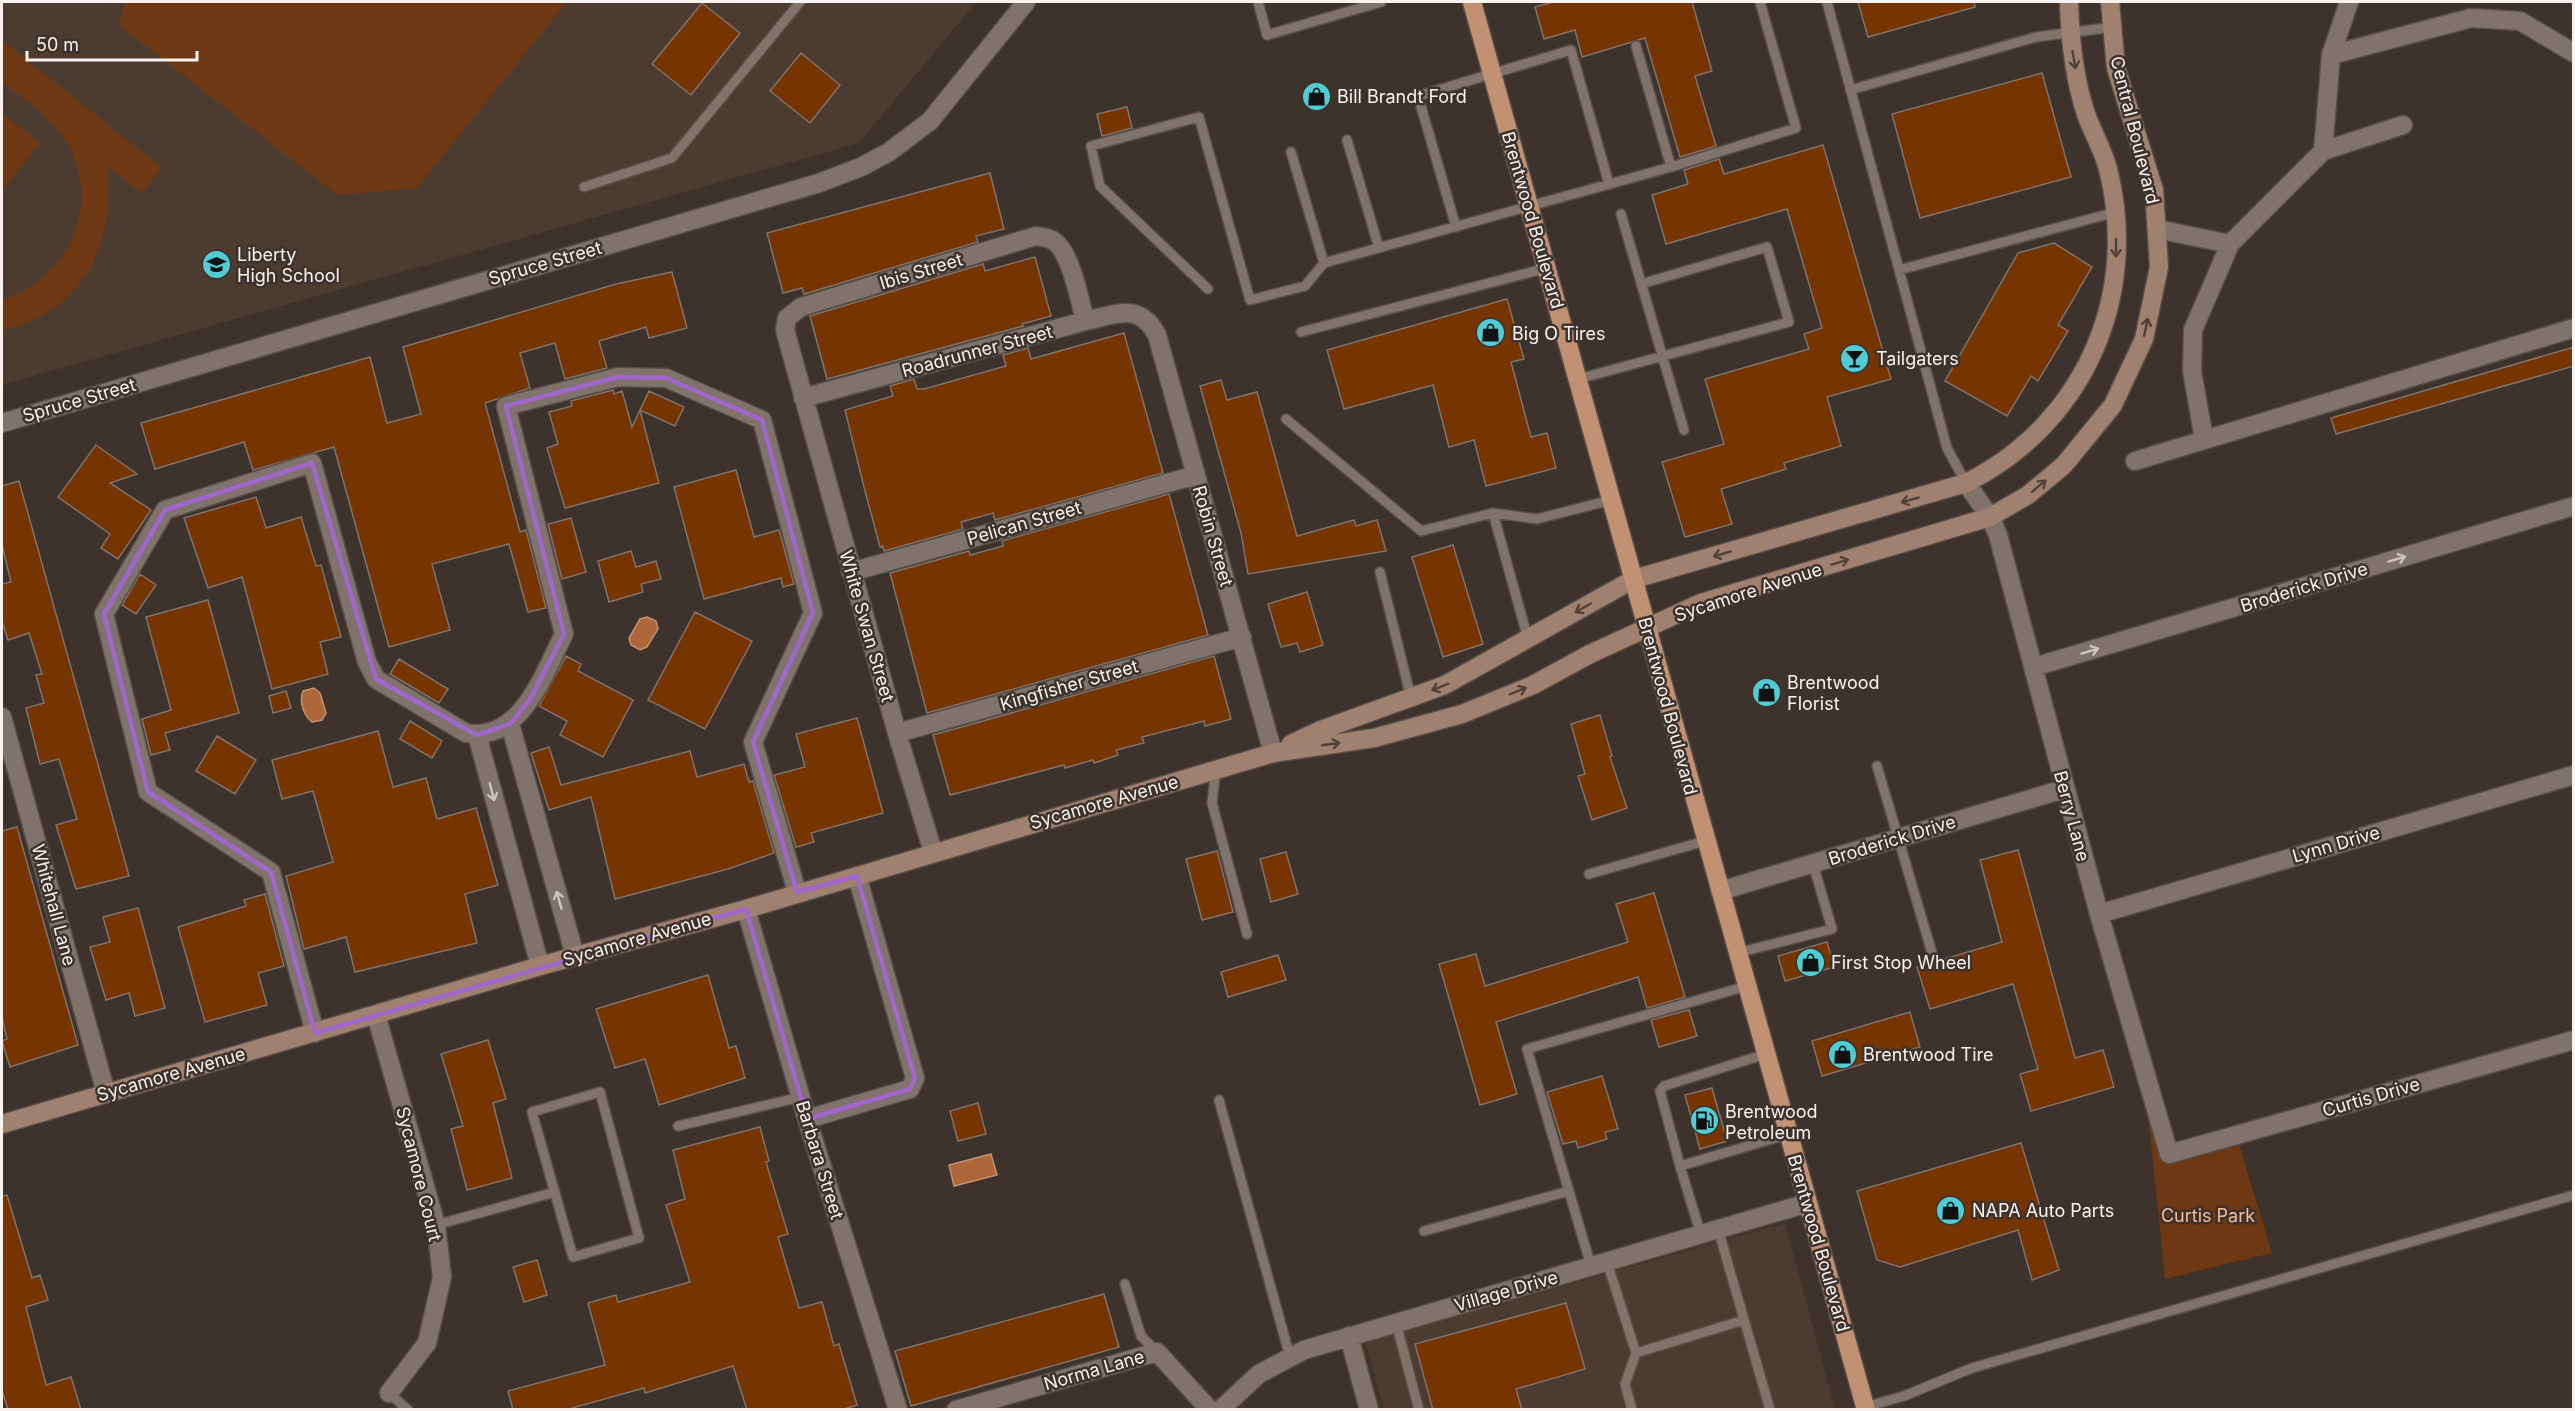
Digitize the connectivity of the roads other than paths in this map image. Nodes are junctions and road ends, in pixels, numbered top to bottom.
1 (800, 2) edge
2 (1026, 2) edge
3 (1258, 2) edge
4 (1381, 2) edge
5 (1472, 2) edge
6 (1760, 2) edge
7 (1827, 2) edge
8 (2070, 2) edge
9 (2110, 2) edge
10 (2349, 2) edge
11 (1360, 4) edge
12 (2113, 27) junction
13 (2070, 31) junction
14 (1636, 46) dead end
15 (2574, 53) edge
16 (2331, 55) junction
17 (1492, 73) junction
18 (1850, 90) junction
19 (2403, 125) dead end
20 (1347, 140) dead end
21 (2323, 151) junction
22 (1291, 152) dead end
23 (1671, 167) junction
24 (1608, 184) junction
25 (584, 187) dead end
26 (1530, 206) junction
27 (2116, 212) junction
28 (1621, 214) dead end
29 (1456, 227) junction
30 (2157, 229) junction
31 (2230, 244) junction
32 (1379, 248) junction
33 (1324, 263) junction
34 (1547, 268) junction
35 (1899, 270) junction
36 (1641, 284) junction
37 (1208, 289) dead end
38 (1085, 321) junction
39 (1150, 322) joint
40 (2574, 328) edge
41 (1301, 332) dead end
42 (1662, 355) junction
43 (1578, 379) junction
44 (803, 398) junction
45 (1286, 419) dead end
46 (2, 423) edge
47 (1684, 430) dead end
48 (2204, 438) junction
49 (2135, 461) dead end
50 (1196, 475) junction
51 (1966, 483) junction
52 (1611, 500) junction
53 (2574, 506) edge
54 (1493, 513) junction
55 (1990, 517) junction
56 (852, 572) junction
57 (1380, 572) dead end
58 (1634, 579) junction
59 (1646, 627) junction
60 (1242, 637) junction
61 (1528, 639) junction
62 (2034, 668) junction
63 (1411, 698) junction
64 (2, 717) edge
65 (510, 724) junction
66 (897, 733) junction
67 (477, 735) junction
68 (1273, 753) junction
69 (1877, 766) dead end
70 (1216, 769) junction
71 (2574, 775) edge
72 (2064, 789) junction
73 (1898, 838) junction
74 (1705, 841) junction
75 (933, 852) junction
76 (1813, 864) junction
77 (1589, 874) dead end
78 (857, 876) junction
79 (1720, 891) junction
80 (796, 892) junction
81 (746, 909) junction
82 (2099, 914) junction
83 (1247, 934) dead end
84 (1737, 953) junction
85 (1932, 953) dead end
86 (575, 956) junction
87 (540, 966) junction
88 (1747, 986) junction
89 (376, 1016) junction
90 (315, 1033) junction
91 (2574, 1040) edge
92 (1766, 1054) junction
93 (106, 1093) junction
94 (801, 1096) junction
95 (1220, 1100) dead end
96 (807, 1119) junction
97 (2, 1124) edge
98 (678, 1126) dead end
99 (1789, 1134) junction
100 (2169, 1154) joint
101 (1680, 1166) junction
102 (1569, 1191) junction
103 (555, 1192) junction
104 (2574, 1195) edge
105 (1808, 1203) junction
106 (436, 1225) junction
107 (1424, 1231) dead end
108 (1710, 1232) junction
109 (1599, 1264) junction
110 (1125, 1284) dead end
111 (1744, 1320) junction
112 (1396, 1323) junction
113 (1349, 1336) junction
114 (1157, 1352) junction
115 (1636, 1353) junction
116 (1290, 1357) junction
117 (389, 1393) joint
118 (1866, 1408) edge
119 (408, 1410) edge
120 (898, 1410) edge
121 (956, 1410) edge
122 (1210, 1410) edge
123 (1220, 1410) edge
124 (1370, 1410) edge
125 (1419, 1410) edge
126 (1632, 1410) edge
127 (1770, 1410) edge

1 - 25 lane
2 - 46 street, Spruce Street
3 - 11 lane
4 - 11 lane
5 - 17 main road, Brentwood Boulevard
6 - 23 lane
7 - 18 lane
8 - 13 street, Central Boulevard
9 - 12 street, Central Boulevard
10 - 16 street
12 - 13 lane
12 - 30 street, Central Boulevard
13 - 18 lane
13 -> 27 street, Central Boulevard
14 - 23 lane
15 - 16 street
16 - 21 street
17 - 24 lane
17 - 26 main road, Brentwood Boulevard
17 - 29 lane
18 - 35 lane
19 - 21 street
20 - 32 lane
21 - 31 street
22 - 33 lane
23 - 24 lane
24 - 26 lane
26 - 29 lane
26 - 34 main road, Brentwood Boulevard
27 - 35 lane
27 -> 51 street, Central Boulevard
28 - 36 lane
29 - 32 lane
30 - 31 street
55 -> 30 street, Central Boulevard
31 - 48 street
32 - 33 lane
33 - 37 lane
34 - 41 lane
34 - 43 main road, Brentwood Boulevard
35 - 51 lane
36 - 42 lane
36 - 42 lane
38 - 39 street, Roadrunner Street
38 - 44 street, Roadrunner Street
38 - 44 street, Ibis Street
39 - 50 street, Robin Street
40 - 48 street
42 - 43 lane
42 - 47 lane
43 - 52 main road, Brentwood Boulevard
44 - 56 street, White Swan Street
45 - 54 lane
48 - 49 street
50 - 56 street, Pelican Street
50 - 60 street, Robin Street
51 - 55 street, Berry Lane
51 -> 58 street, Sycamore Avenue
52 - 54 lane
52 - 58 main road, Brentwood Boulevard
62 -> 53 street, Broderick Drive
54 - 61 lane
59 -> 55 street, Sycamore Avenue
55 - 62 street, Berry Lane
56 - 66 street, White Swan Street
57 - 63 lane
58 - 59 main road, Brentwood Boulevard
58 -> 61 street, Sycamore Avenue
68 -> 59 street, Sycamore Avenue
59 - 74 main road, Brentwood Boulevard
60 - 66 street, Kingfisher Street
60 - 68 street, Robin Street
61 -> 63 street, Sycamore Avenue
62 - 72 street, Berry Lane
63 - 68 street, Sycamore Avenue
64 - 93 street, Whitehall Lane
65 - 67 street
65 - 80 street
86 -> 65 street
66 - 75 street, White Swan Street
67 -> 87 street
67 - 90 street
68 - 70 street, Sycamore Avenue
69 - 73 lane
70 - 75 street, Sycamore Avenue
70 - 83 lane
71 - 82 street, Lynn Drive
72 - 73 street, Broderick Drive
72 - 82 street, Berry Lane
73 - 76 street, Broderick Drive
73 - 85 lane
74 - 77 lane
74 - 79 main road, Brentwood Boulevard
75 - 78 street, Sycamore Avenue
76 - 79 street, Broderick Drive
76 - 84 lane
78 - 80 street, Sycamore Avenue
78 - 96 street
79 - 84 main road, Brentwood Boulevard
80 - 81 street, Sycamore Avenue
81 - 86 street, Sycamore Avenue
81 - 94 street, Barbara Street
82 - 100 street, Berry Lane
84 - 88 main road, Brentwood Boulevard
86 - 87 street, Sycamore Avenue
87 - 89 street, Sycamore Avenue
88 - 92 main road, Brentwood Boulevard
88 - 102 lane
89 - 90 street, Sycamore Avenue
89 - 106 street, Sycamore Court
90 - 93 street, Sycamore Avenue
91 - 100 street, Curtis Drive
92 - 99 main road, Brentwood Boulevard
92 - 101 lane
93 - 97 street, Sycamore Avenue
94 - 96 street, Barbara Street
94 - 98 lane
95 - 116 lane
96 - 120 street, Barbara Street
99 - 101 lane
99 - 105 main road, Brentwood Boulevard
101 - 108 lane
102 - 107 lane
102 - 109 lane
103 - 103 lane
103 - 106 lane
104 - 118 lane
105 - 108 street, Village Drive
105 - 118 main road, Brentwood Boulevard
106 - 117 street, Sycamore Court
108 - 109 street, Village Drive
108 - 111 lane
109 - 112 street, Village Drive
109 - 115 lane
110 - 114 lane
111 - 115 lane
111 - 127 lane
112 - 113 street, Village Drive
112 - 125 lane
113 - 116 street, Village Drive
113 - 124 street
114 - 121 street, Norma Lane
114 - 122 street, Norma Lane
115 - 126 lane
116 - 123 street, Village Drive
117 - 119 lane

